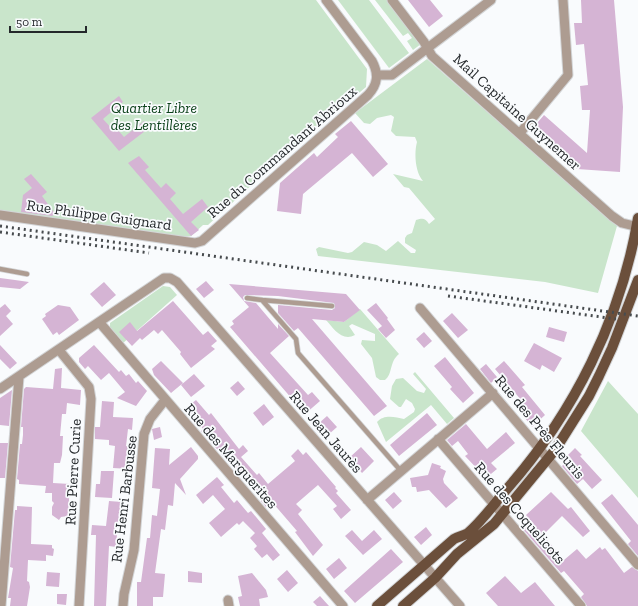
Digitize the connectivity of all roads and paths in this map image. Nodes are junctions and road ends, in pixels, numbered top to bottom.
1 (326, 0) edge
2 (392, 0) edge
3 (491, 0) edge
4 (563, 0) edge
5 (428, 48) junction
6 (377, 75) junction
7 (520, 133) junction
8 (0, 215) edge
9 (638, 224) edge
10 (195, 243) joint
11 (0, 269) edge
12 (27, 274) dead end
13 (638, 280) edge
14 (247, 298) dead end
15 (262, 300) junction
16 (332, 306) dead end
17 (420, 308) dead end
18 (100, 322) junction
19 (59, 350) junction
20 (19, 377) junction
21 (0, 389) edge
22 (493, 393) junction
23 (165, 400) junction
24 (438, 439) junction
25 (540, 449) junction
26 (548, 459) junction
27 (401, 470) junction
28 (367, 500) junction
29 (494, 504) junction
30 (502, 514) junction
31 (638, 564) edge
32 (424, 565) junction
33 (435, 578) junction
34 (1, 606) edge
35 (79, 606) edge
36 (123, 606) edge
37 (343, 606) edge
38 (377, 606) edge
39 (403, 606) edge
40 (460, 606) edge
41 (581, 606) edge

1 - 6 street
2 - 5 street, Mail Capitaine Guynemer
3 - 5 street
4 - 7 street
5 - 6 street
5 - 7 street, Mail Capitaine Guynemer
6 - 10 street, Rue du Commandant Abrioux
7 - 9 street, Mail Capitaine Guynemer
8 - 10 street, Rue Philippe Guignard
9 - 25 main road
11 - 12 lane
13 - 26 main road
14 - 15 lane
15 - 16 lane
15 - 27 lane
17 - 22 street, Rue des Près Fleuris
18 - 19 street
18 - 23 street, Rue des Marguerites
18 - 28 street, Rue Jean Jaurès
19 - 20 street
19 - 35 street, Rue Pierre Curie
20 - 21 street
20 - 34 street
22 - 24 street
22 - 25 street, Rue des Près Fleuris
23 - 36 street, Rue Henri Barbusse
23 - 37 street, Rue des Marguerites
24 - 27 street
24 - 29 street, Rue des Coquelicots
25 - 26 street, Rue des Près Fleuris
25 - 29 main road
26 - 30 main road
26 - 31 street, Rue des Près Fleuris
27 - 28 street
28 - 32 street, Rue Jean Jaurès
29 - 30 street, Rue des Coquelicots
29 - 32 main road
30 - 33 main road
30 - 41 street, Rue des Coquelicots
32 - 33 street, Rue Jean Jaurès
32 - 38 main road
33 - 39 main road
33 - 40 street, Rue Jean Jaurès

